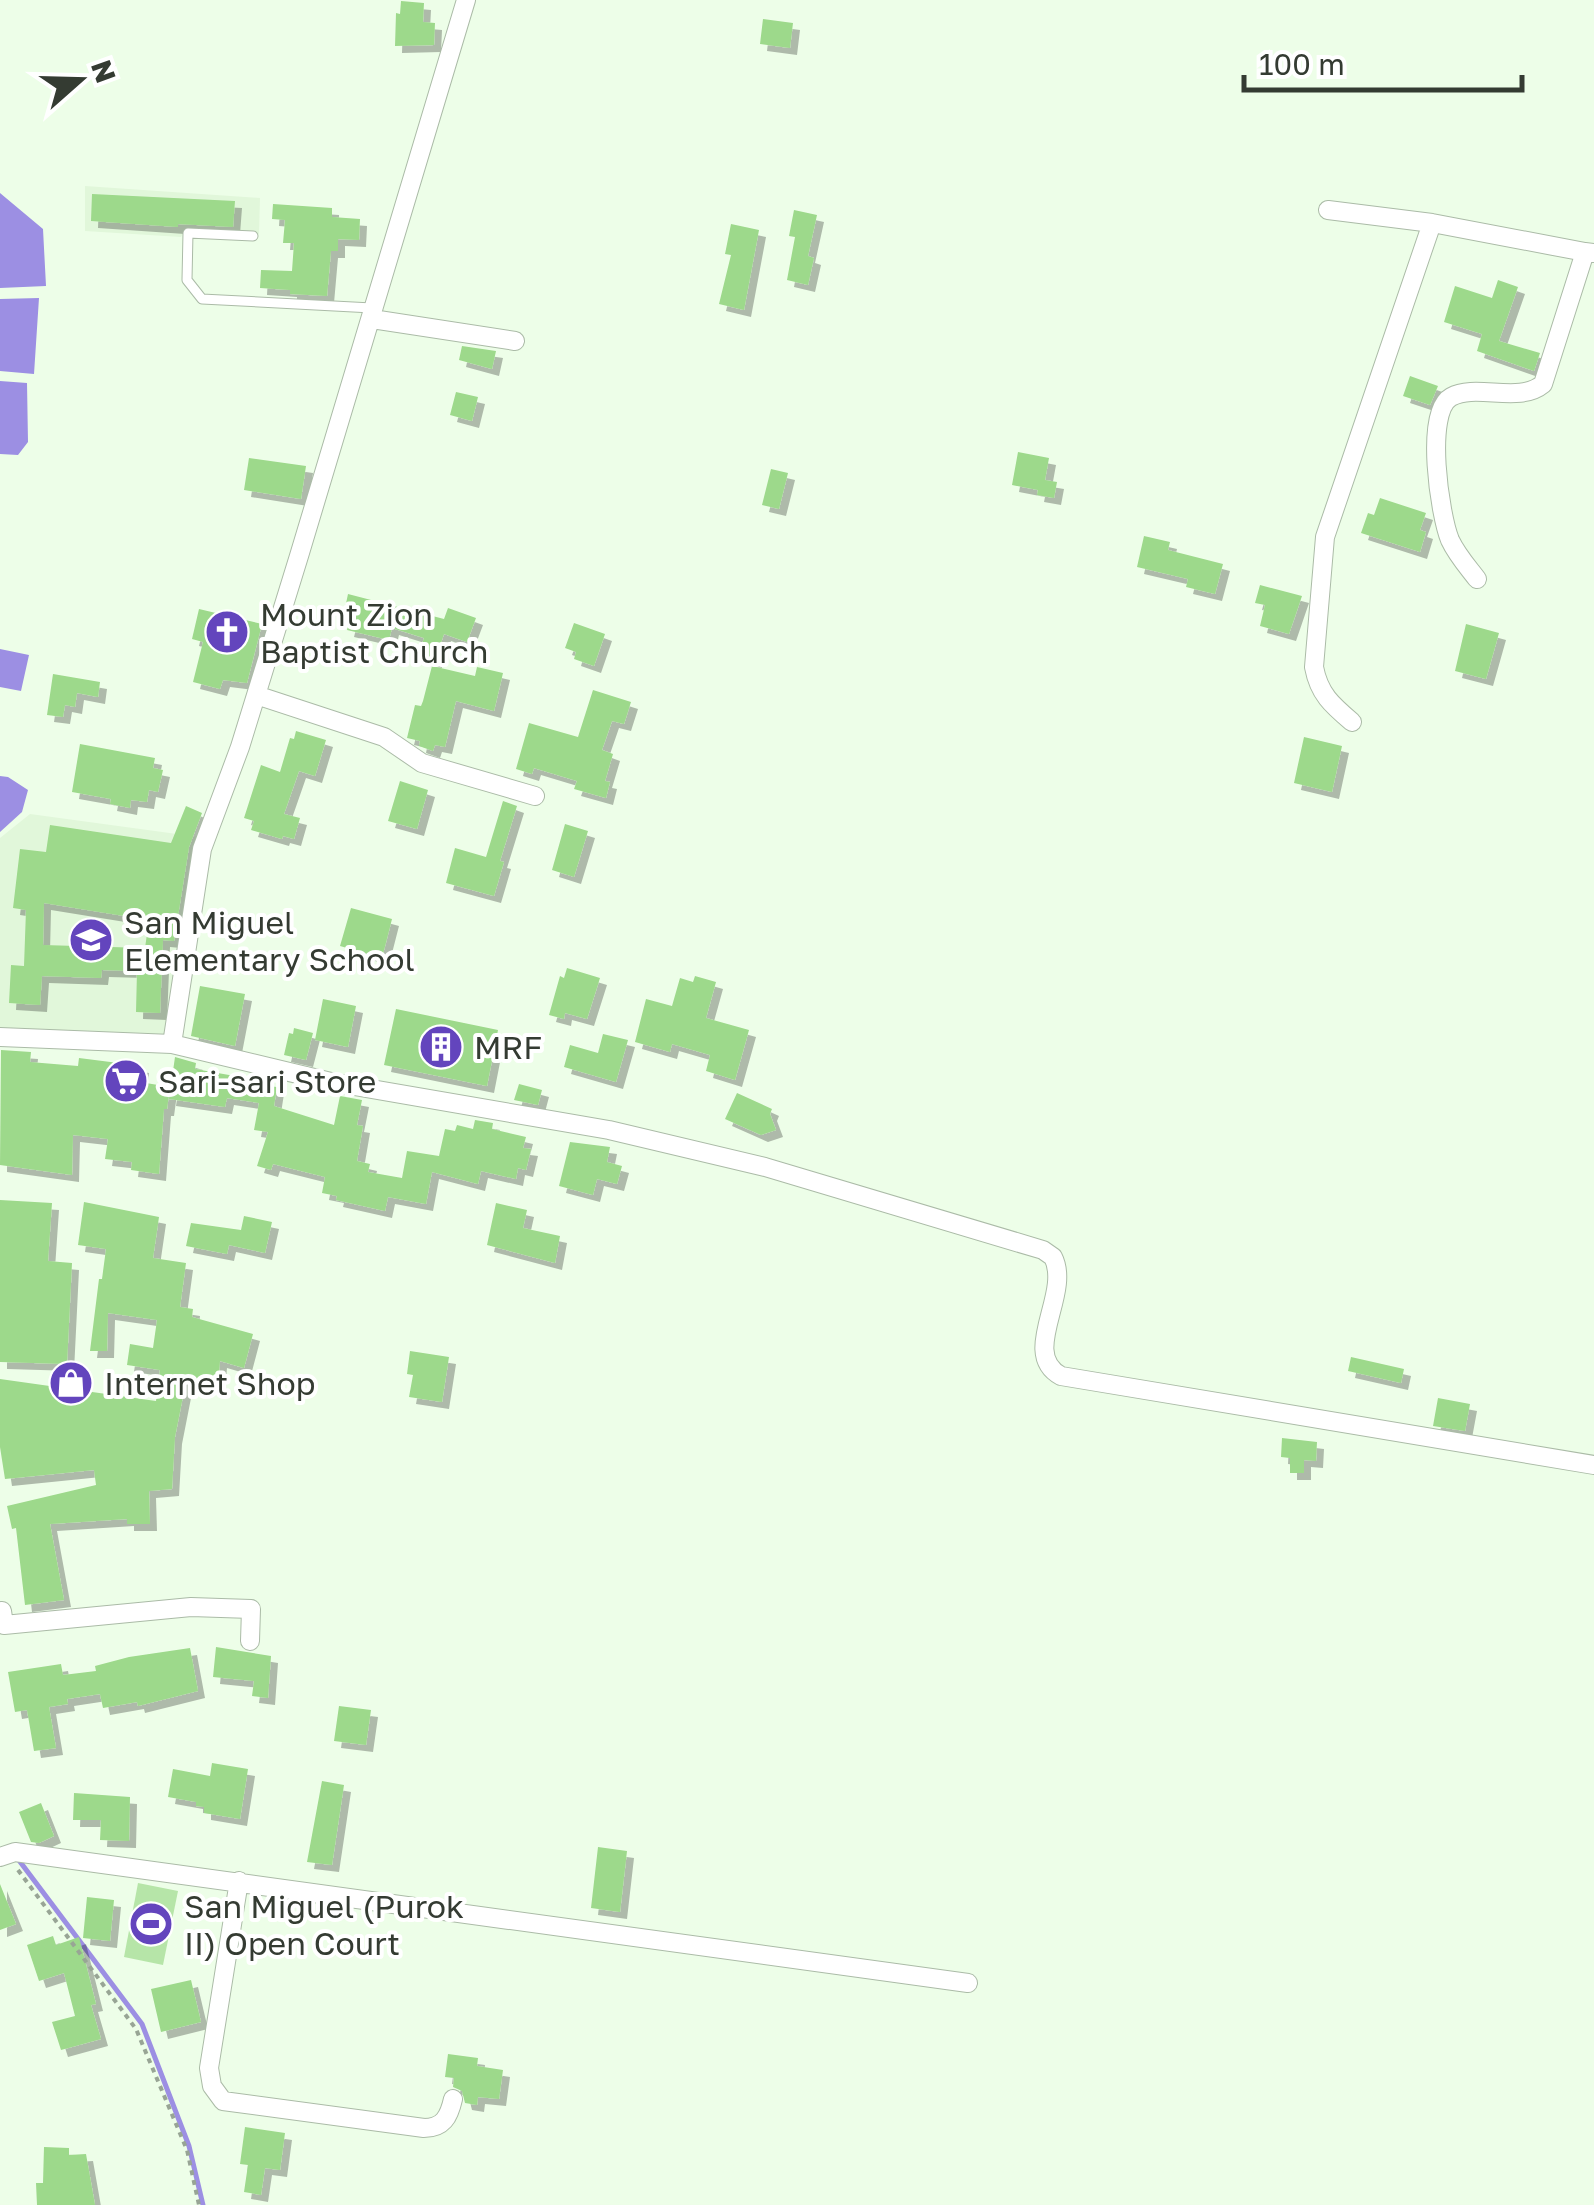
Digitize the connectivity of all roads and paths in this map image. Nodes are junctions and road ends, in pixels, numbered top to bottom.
1 (466, 0) edge
2 (1328, 210) dead end
3 (1432, 223) junction
4 (253, 236) dead end
5 (1589, 253) edge
6 (373, 314) junction
7 (515, 341) dead end
8 (1477, 579) dead end
9 (256, 695) junction
10 (1352, 722) dead end
11 (535, 796) dead end
12 (0, 1037) edge
13 (172, 1044) junction
14 (1594, 1466) edge
15 (1, 1606) edge
16 (250, 1641) dead end
17 (2, 1851) edge
18 (240, 1881) junction
19 (968, 1983) dead end
20 (452, 2100) dead end
21 (200, 2205) edge

1 - 6 street
2 - 3 street
3 - 5 street
3 - 10 street
4 - 6 lane
5 - 8 street
6 - 7 street
6 - 9 street
9 - 11 street
9 - 13 street
12 - 13 street
13 - 14 street
15 - 16 street
17 - 18 street
17 - 21 path
18 - 19 street
18 - 20 street

